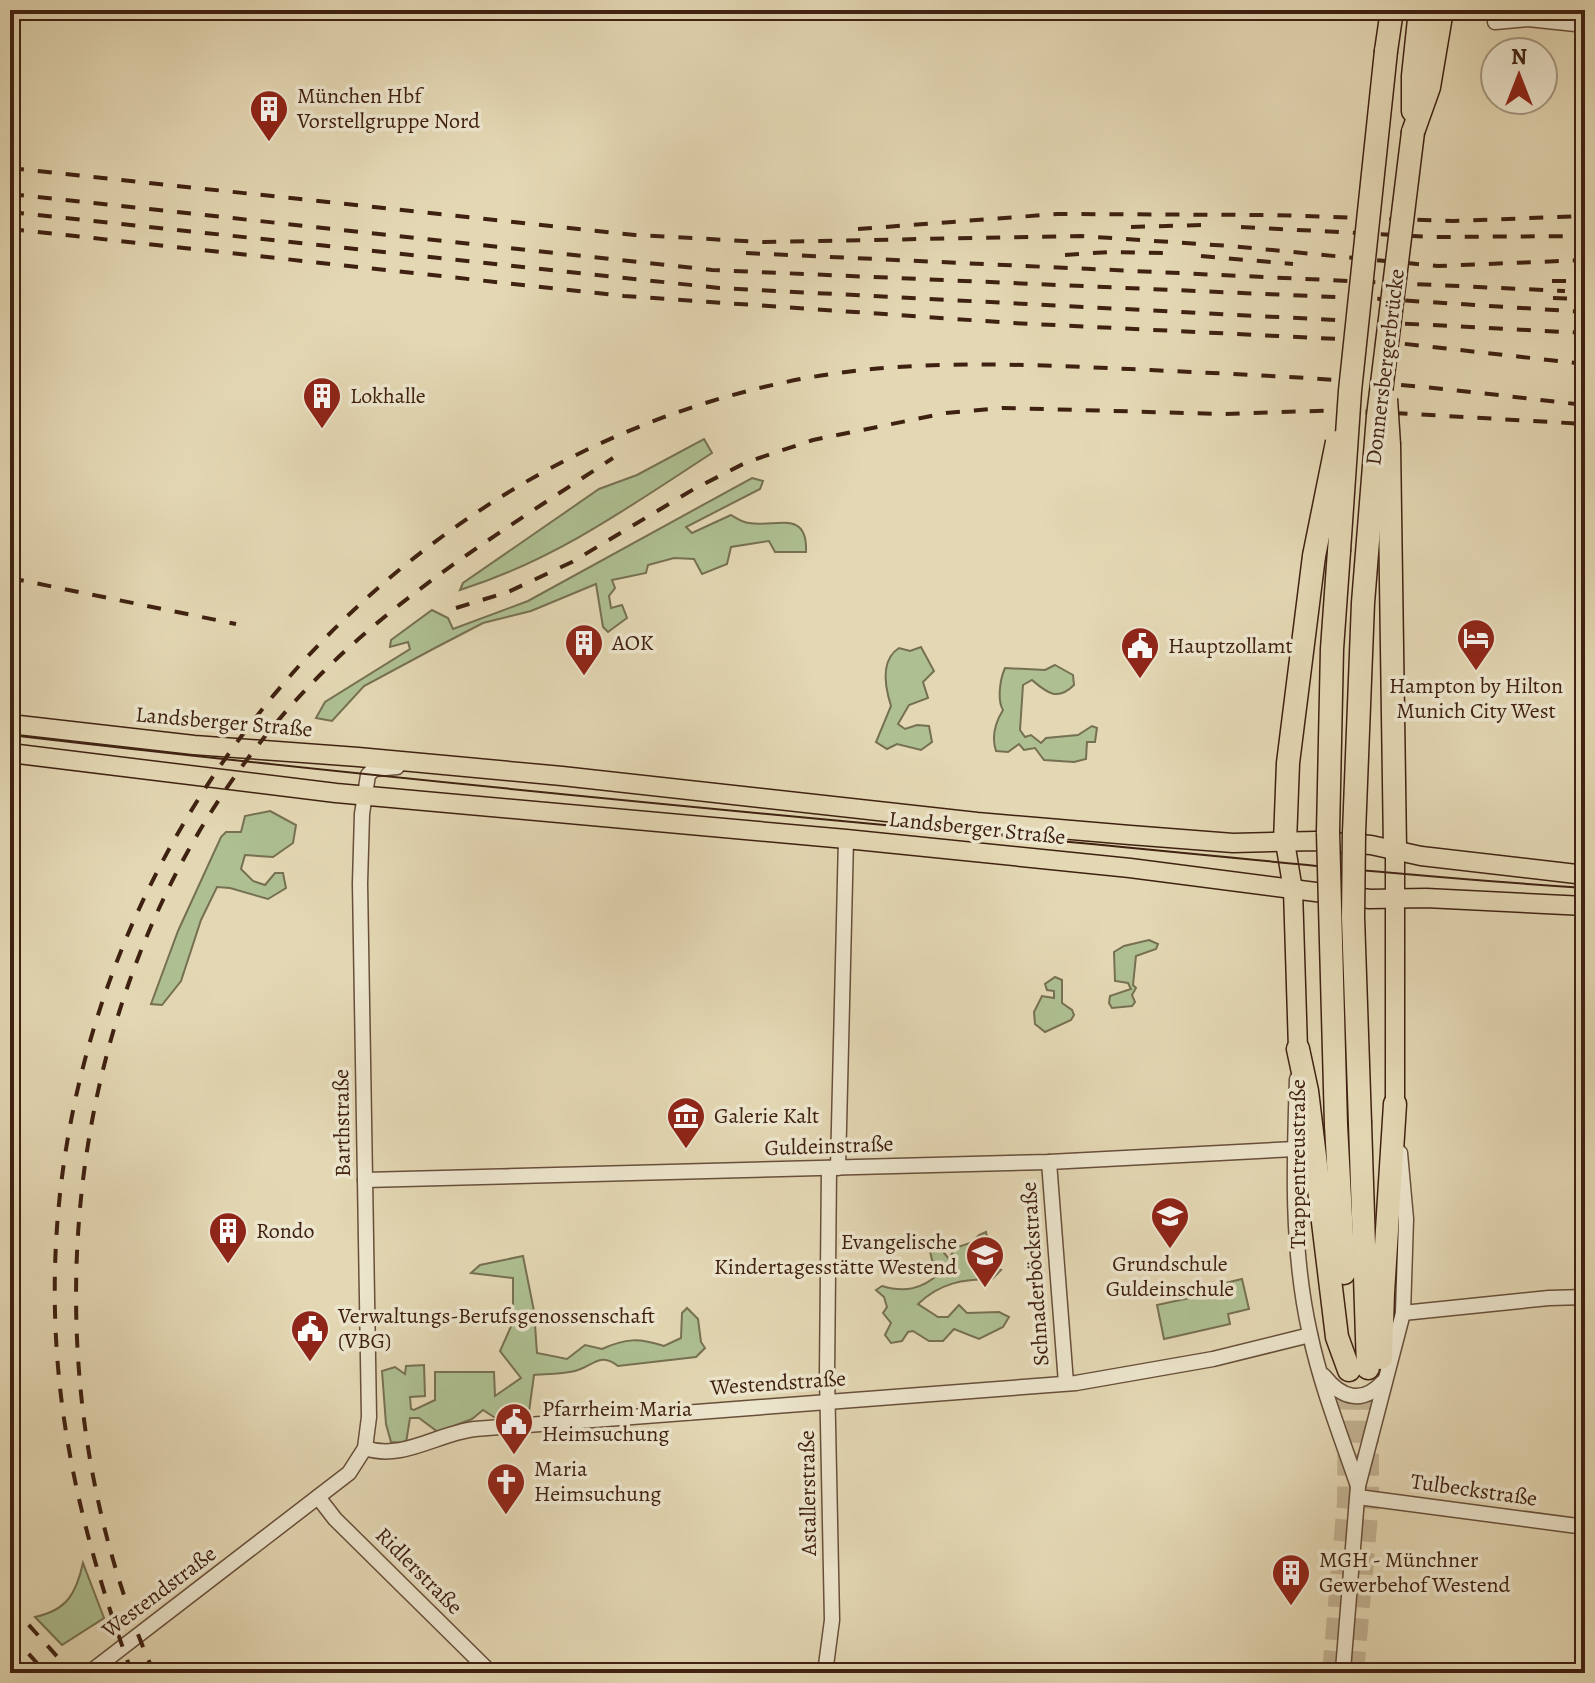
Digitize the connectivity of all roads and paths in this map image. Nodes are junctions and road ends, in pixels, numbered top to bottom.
1 (1384, 10) edge
2 (1392, 10) edge
3 (1420, 10) edge
4 (1442, 10) edge
5 (1495, 22) dead end
6 (1585, 25) edge
7 (1386, 51) junction
8 (1413, 132) junction
9 (1384, 374) junction
10 (1350, 391) junction
11 (10, 724) edge
12 (10, 753) edge
13 (435, 764) junction
14 (364, 796) junction
15 (846, 839) junction
16 (1285, 842) junction
17 (1395, 849) junction
18 (1585, 875) edge
19 (1293, 890) junction
20 (1395, 899) junction
21 (1585, 906) edge
22 (1298, 1049) junction
23 (1395, 1104) junction
24 (1360, 1123) joint
25 (1295, 1149) junction
26 (1049, 1162) junction
27 (834, 1168) junction
28 (365, 1180) junction
29 (1585, 1297) edge
30 (1403, 1313) junction
31 (1310, 1335) junction
32 (1371, 1369) junction
33 (1322, 1372) junction
34 (1066, 1383) junction
35 (827, 1402) junction
36 (1373, 1436) junction
37 (1343, 1441) junction
38 (365, 1448) junction
39 (1358, 1492) junction
40 (318, 1497) junction
41 (1585, 1527) edge
42 (89, 1673) edge
43 (491, 1673) edge
44 (825, 1673) edge
45 (1362, 1673) edge

1 - 7 highway
2 - 7 highway
3 - 8 highway
4 - 8 highway
5 - 6 street
7 - 10 highway, Donnersbergerbrücke, bridge
8 - 9 highway, Donnersbergerbrücke, bridge
9 - 17 highway, bridge
9 - 24 highway, Donnersbergerbrücke, bridge
10 - 16 highway, bridge
10 - 32 highway, Trappentreustraße, bridge
11 - 13 main road, Landsberger Straße
12 - 14 main road, Landsberger Straße
13 - 14 street, Landsberger Straße
13 - 16 main road, Landsberger Straße
14 - 15 main road, Landsberger Straße
14 - 28 street, Barthstraße
15 - 19 main road, Landsberger Straße
15 - 27 street, Astallerstraße
16 - 17 main road, Landsberger Straße
16 - 19 main road
17 - 18 main road, Landsberger Straße
17 - 20 main road
19 - 20 main road, Landsberger Straße
19 - 22 main road
20 - 21 main road, Landsberger Straße
20 - 23 main road
22 - 25 street, Trappentreustraße
22 - 32 highway
23 - 30 street, Trappentreustraße
23 - 32 highway
24 - 32 highway, Trappentreustraße
25 - 26 street, Guldeinstraße
25 - 31 street, Trappentreustraße
26 - 27 street, Guldeinstraße
26 - 34 street, Schnaderböckstraße
27 - 28 street, Guldeinstraße
27 - 35 street, Astallerstraße
28 - 38 street, Barthstraße
29 - 30 street
30 - 32 street, Trappentreustraße
31 - 33 street, Trappentreustraße
31 - 34 street, Westendstraße
32 - 33 street
32 - 36 street, Trappentreustraße
33 - 37 street, Trappentreustraße
34 - 35 street, Westendstraße
35 - 38 street, Westendstraße
35 - 44 street, Astallerstraße
36 - 37 street
36 - 39 street, Trappentreustraße
37 - 39 street, Trappentreustraße
38 - 40 street, Westendstraße
39 - 41 street, Tulbeckstraße
39 - 45 street, Trappentreustraße
40 - 42 street, Westendstraße
40 - 43 street, Ridlerstraße

